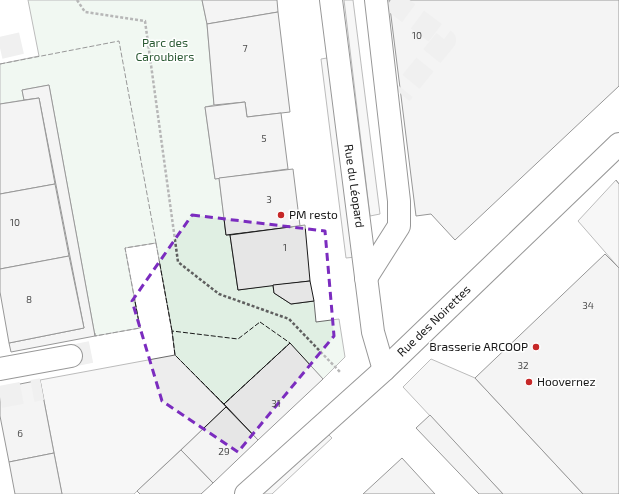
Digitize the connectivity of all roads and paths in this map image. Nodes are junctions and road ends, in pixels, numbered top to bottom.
1 (76, 0) edge
2 (331, 0) edge
3 (376, 0) edge
4 (401, 94) tunnel mouth
5 (389, 114) junction
6 (617, 150) edge
7 (366, 278) junction
8 (71, 356) tunnel mouth
9 (0, 369) edge
10 (384, 370) junction
11 (341, 373) dead end
12 (246, 494) edge

1 - 11 path
2 - 7 street, Rue du Léopard
3 - 5 street
4 - 5 street
5 - 7 street
6 - 10 street, Rue des Noirettes
7 - 10 street, Rue du Léopard
8 - 9 street
10 - 12 street, Rue des Noirettes

